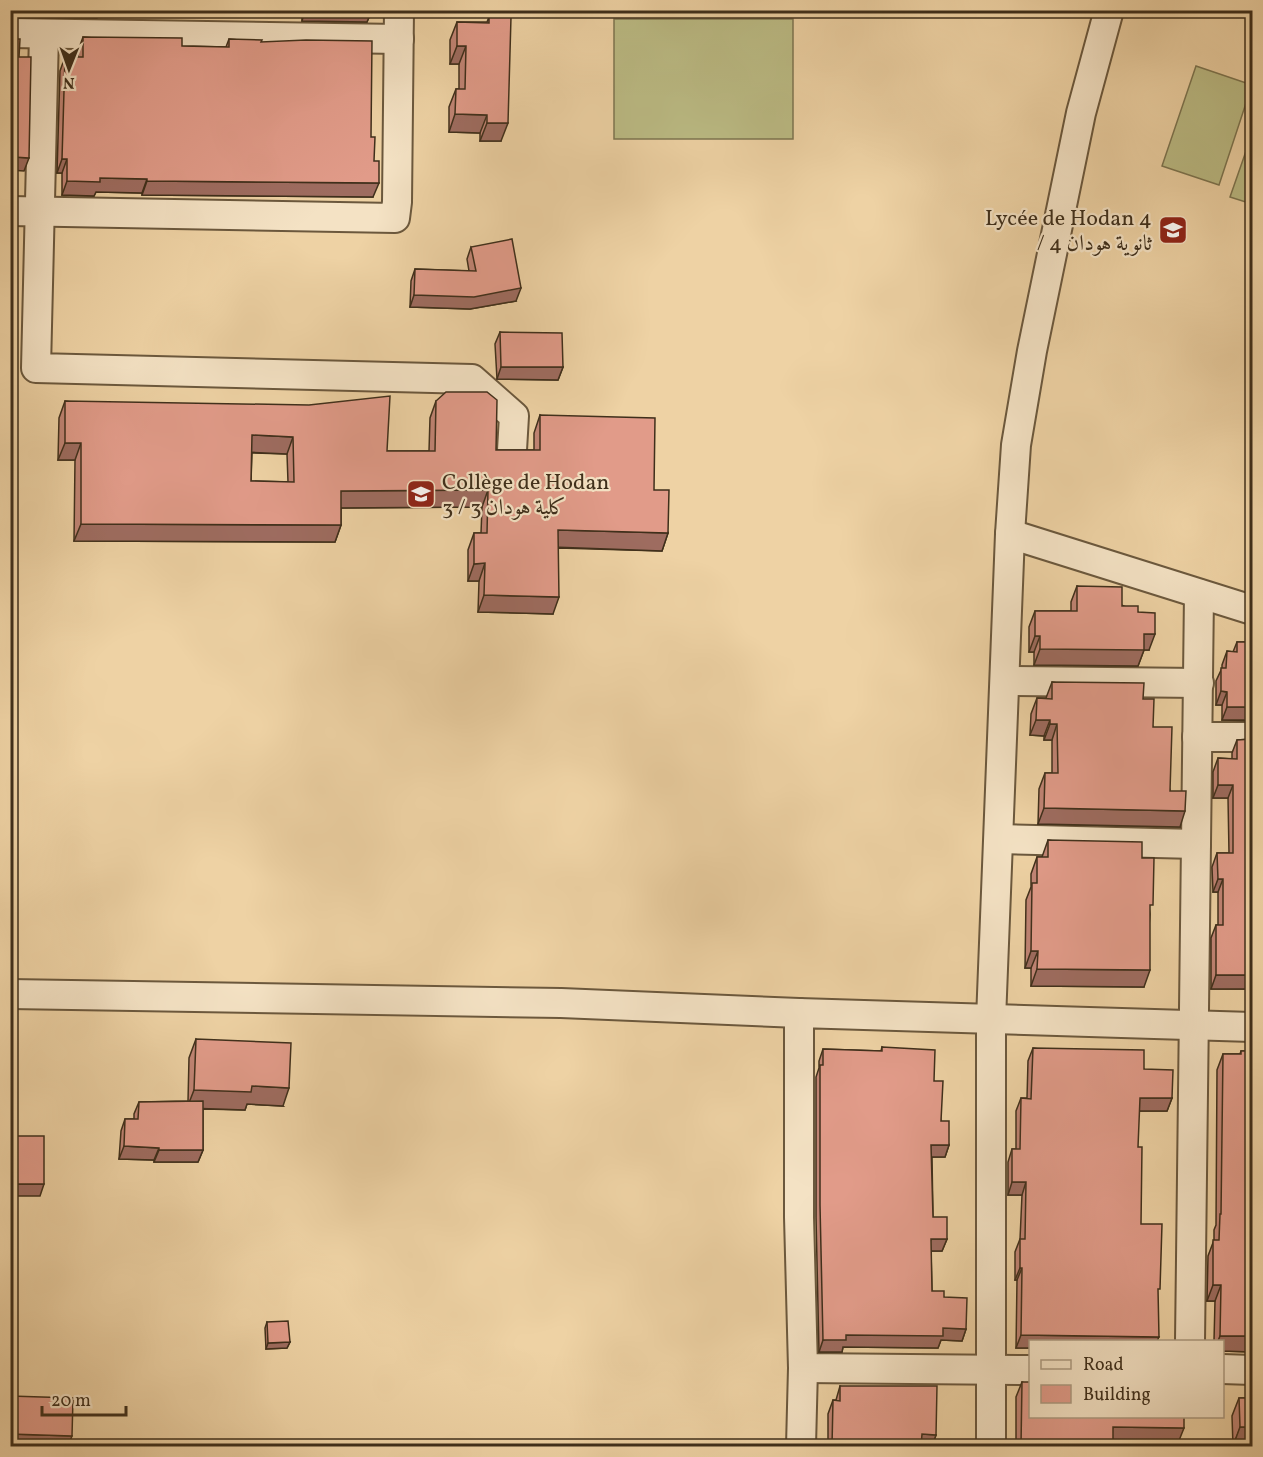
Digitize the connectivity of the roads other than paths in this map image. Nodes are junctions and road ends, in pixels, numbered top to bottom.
1 (399, 10) edge
2 (1109, 10) edge
3 (10, 33) edge
4 (44, 34) junction
5 (399, 39) junction
6 (10, 211) edge
7 (39, 211) junction
8 (512, 450) edge
9 (1010, 534) junction
10 (1199, 594) junction
11 (1252, 610) edge
12 (1005, 681) junction
13 (1199, 682) junction
14 (1197, 737) junction
15 (1252, 737) edge
16 (999, 839) junction
17 (1196, 844) junction
18 (10, 994) edge
19 (799, 1013) junction
20 (991, 1020) junction
21 (1194, 1026) junction
22 (1252, 1027) edge
23 (1190, 1340) edge
24 (803, 1368) junction
25 (1224, 1369) edge
26 (992, 1370) junction
27 (1029, 1370) edge
28 (1252, 1370) edge
29 (801, 1446) edge
30 (991, 1446) edge

1 - 5 street
2 - 9 street
3 - 4 street
4 - 5 street
4 - 7 street
5 - 7 street
6 - 7 street
7 - 8 street
9 - 10 street
9 - 12 street
10 - 11 street
10 - 13 street
12 - 13 street
12 - 16 street
13 - 14 street
14 - 15 street
14 - 17 street
16 - 17 street
16 - 20 street
17 - 21 street
18 - 19 street
19 - 20 street
19 - 24 street
20 - 21 street
20 - 26 street
21 - 22 street
21 - 23 street
24 - 26 street
24 - 29 street
25 - 28 street
26 - 27 street
26 - 30 street

